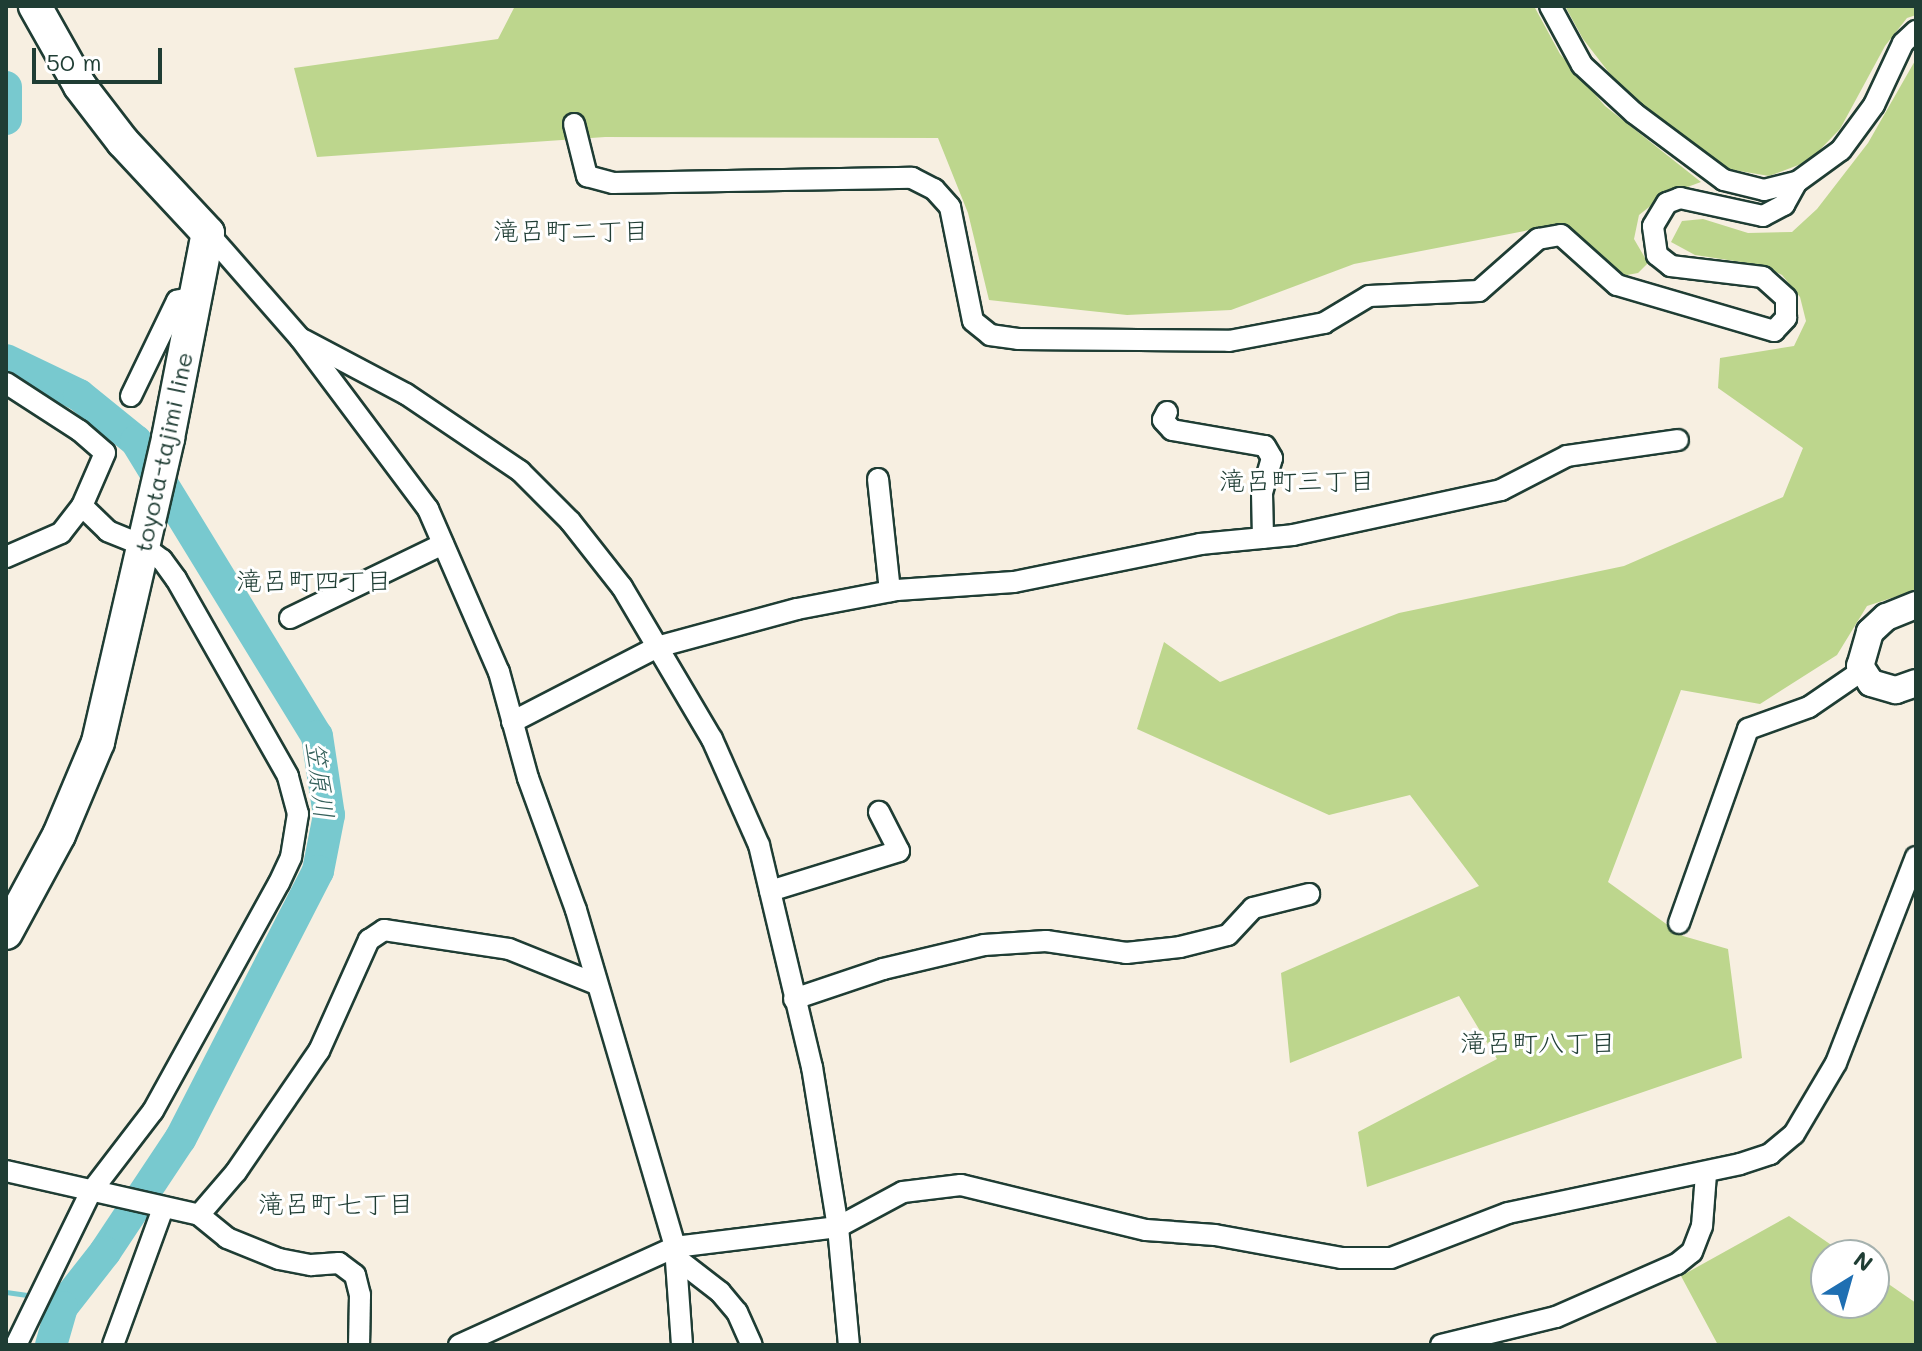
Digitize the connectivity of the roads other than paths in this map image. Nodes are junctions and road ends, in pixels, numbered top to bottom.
1 (35, 6) edge
2 (1550, 6) edge
3 (1916, 31) edge
4 (574, 124) dead end
5 (1797, 182) junction
6 (208, 233) junction
7 (195, 296) junction
8 (300, 338) junction
9 (6, 383) edge
10 (131, 396) dead end
11 (1167, 412) dead end
12 (1678, 440) dead end
13 (878, 479) dead end
14 (82, 506) junction
15 (144, 535) junction
16 (1263, 538) junction
17 (443, 544) junction
18 (6, 557) edge
19 (890, 591) junction
20 (1916, 605) edge
21 (290, 618) dead end
22 (657, 647) junction
23 (1863, 670) junction
24 (1916, 683) edge
25 (512, 722) junction
26 (879, 812) dead end
27 (1916, 857) edge
28 (770, 891) junction
29 (1309, 894) dead end
30 (1679, 923) dead end
31 (6, 933) edge
32 (596, 984) junction
33 (794, 999) junction
34 (6, 1171) edge
35 (1706, 1174) junction
36 (90, 1193) junction
37 (163, 1208) junction
38 (199, 1215) junction
39 (838, 1227) junction
40 (676, 1253) junction
41 (16, 1345) edge
42 (113, 1345) edge
43 (359, 1345) edge
44 (459, 1345) edge
45 (682, 1345) edge
46 (752, 1345) edge
47 (849, 1345) edge
48 (1441, 1345) edge

1 - 6 main road
2 - 5 street
3 - 5 street
4 - 5 street
6 - 7 main road, toyota-tajimi line
6 - 8 street
7 - 10 street
7 - 15 main road, toyota-tajimi line
8 - 17 street
8 - 22 street
9 - 14 street
11 - 16 street
12 - 16 street
13 - 19 street
14 - 15 street
14 - 18 street
15 - 31 main road, toyota-tajimi line
15 - 36 street
16 - 19 street
17 - 21 street
17 - 25 street
19 - 22 street
20 - 23 street
22 - 25 street
22 - 28 street
23 - 24 street
23 - 30 street
25 - 32 street
26 - 28 street
27 - 35 street
28 - 33 street
29 - 33 street
32 - 38 street
32 - 40 street
33 - 39 street
34 - 36 street
35 - 39 street
35 - 48 street
36 - 37 street
36 - 41 street
37 - 38 street
37 - 42 street
38 - 43 street
39 - 40 street
39 - 47 street
40 - 44 street
40 - 45 street
40 - 46 street

